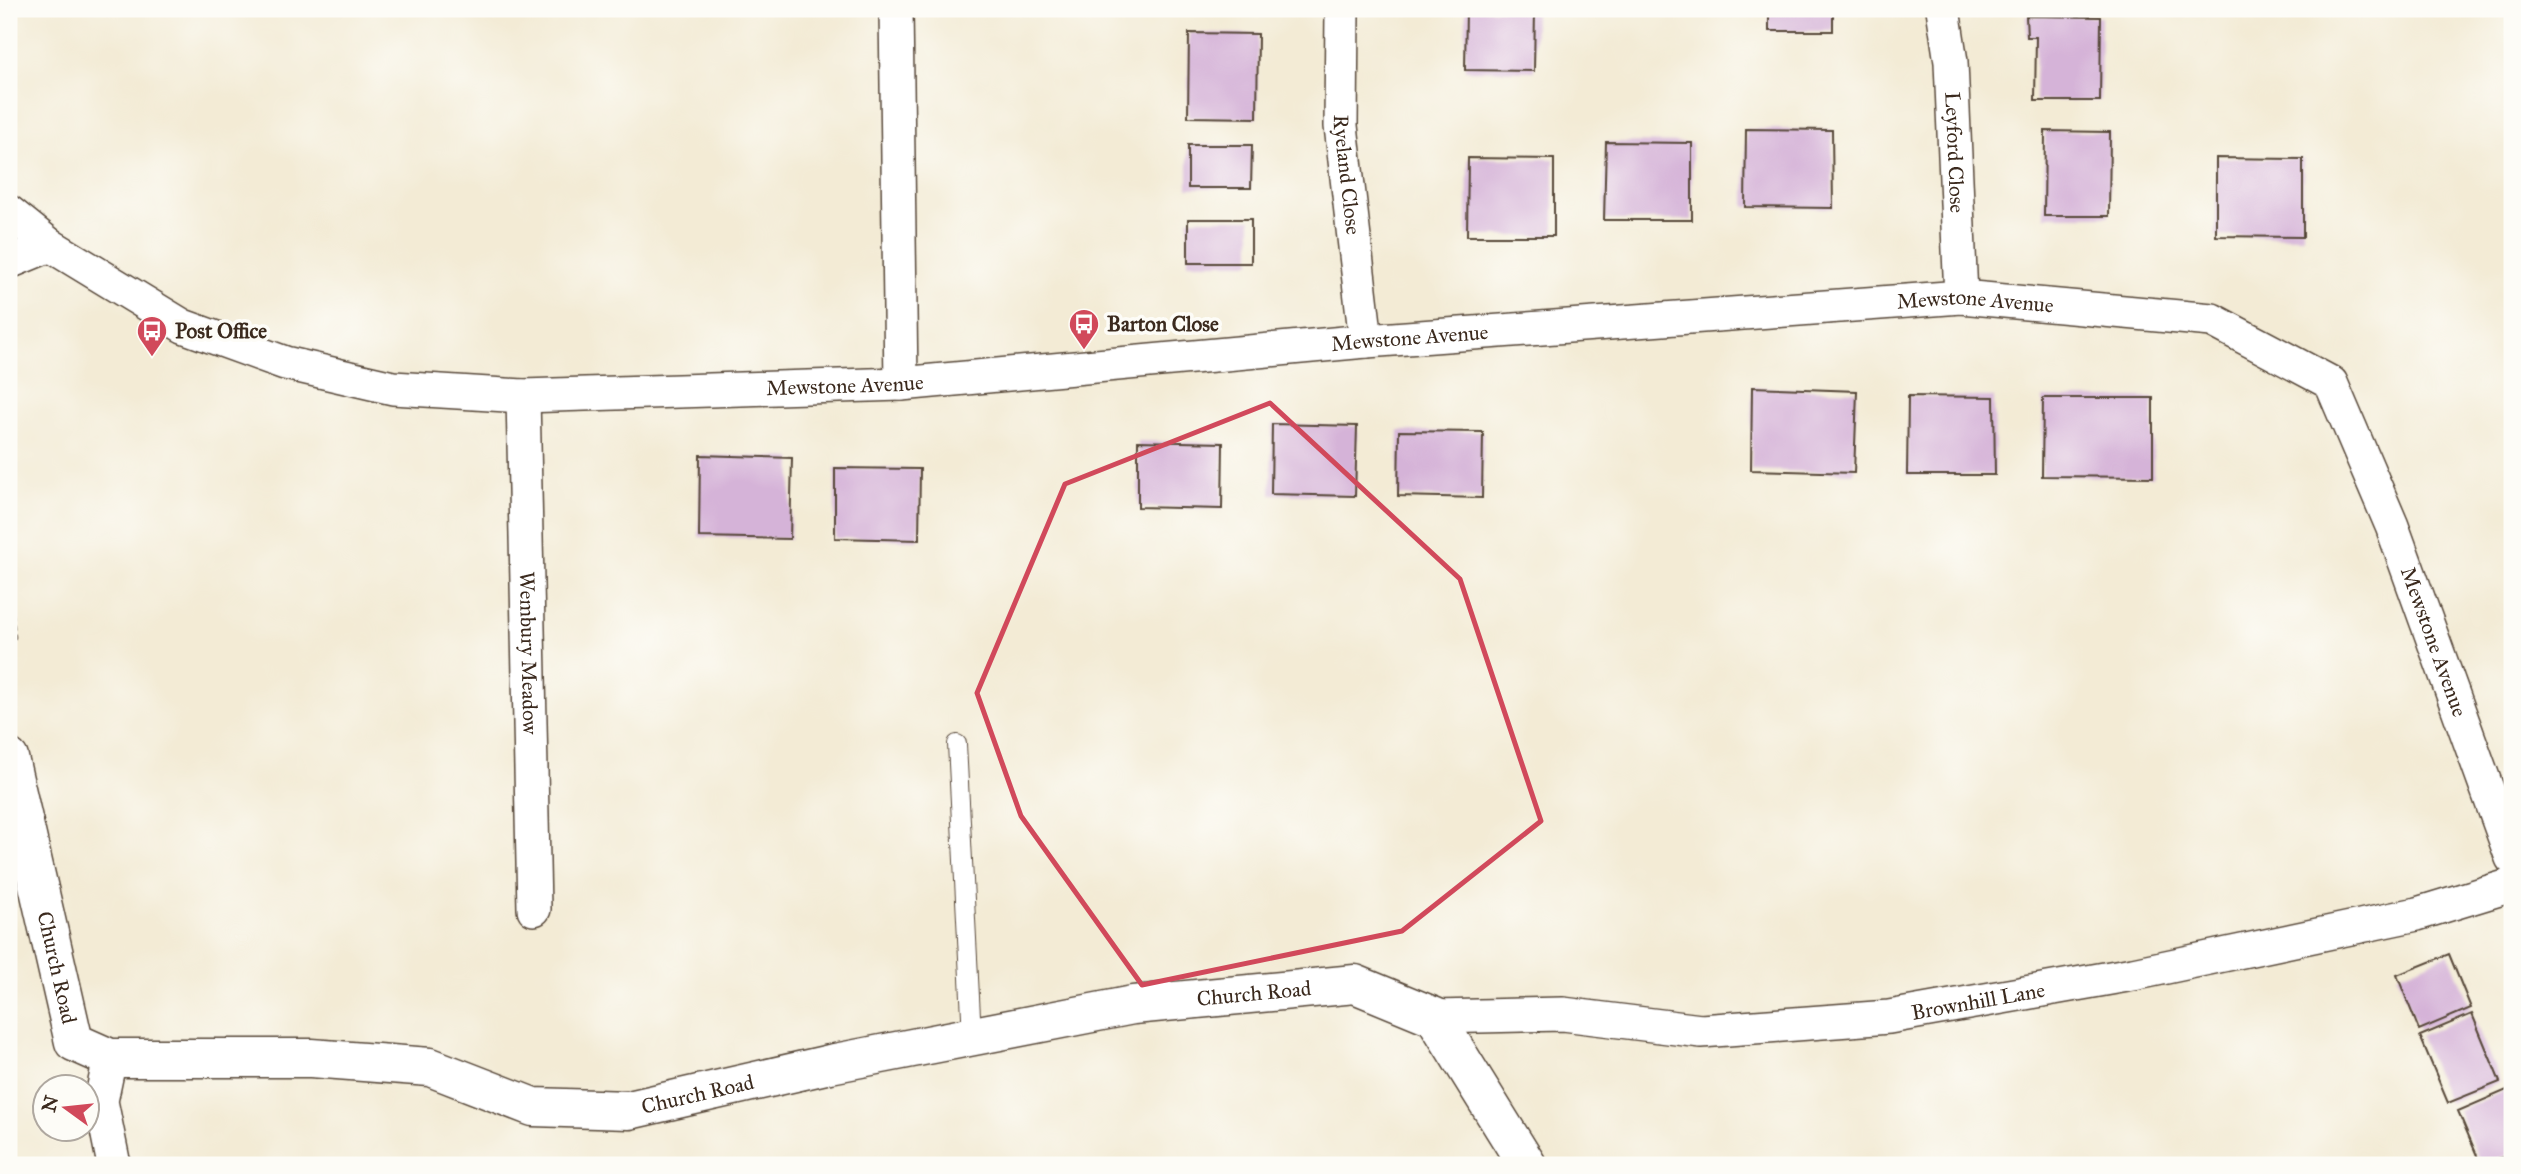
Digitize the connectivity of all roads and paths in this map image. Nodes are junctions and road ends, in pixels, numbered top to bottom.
1 (896, 9) edge
2 (1342, 9) edge
3 (1943, 9) edge
4 (9, 212) edge
5 (50, 245) junction
6 (9, 262) edge
7 (1961, 297) junction
8 (1366, 341) junction
9 (901, 384) junction
10 (523, 396) junction
11 (9, 584) edge
12 (9, 658) edge
13 (957, 744) dead end
14 (9, 758) edge
15 (2512, 858) edge
16 (2512, 885) edge
17 (534, 909) dead end
18 (1435, 1017) junction
19 (972, 1036) junction
20 (110, 1058) junction
21 (114, 1165) edge
22 (1527, 1165) edge

1 - 9 street
2 - 8 street, Ryeland Close
3 - 7 street, Leyford Close
4 - 5 street, Mewstone Avenue
5 - 6 street
5 - 10 street, Mewstone Avenue
7 - 8 street, Mewstone Avenue
7 - 15 street, Mewstone Avenue
8 - 9 street, Mewstone Avenue
9 - 10 street, Mewstone Avenue
10 - 17 street, Wembury Meadow
11 - 12 path
13 - 19 lane
14 - 20 street, Church Road
16 - 18 street, Brownhill Lane
18 - 19 street, Church Road
18 - 22 street
19 - 20 street, Church Road
20 - 21 street

